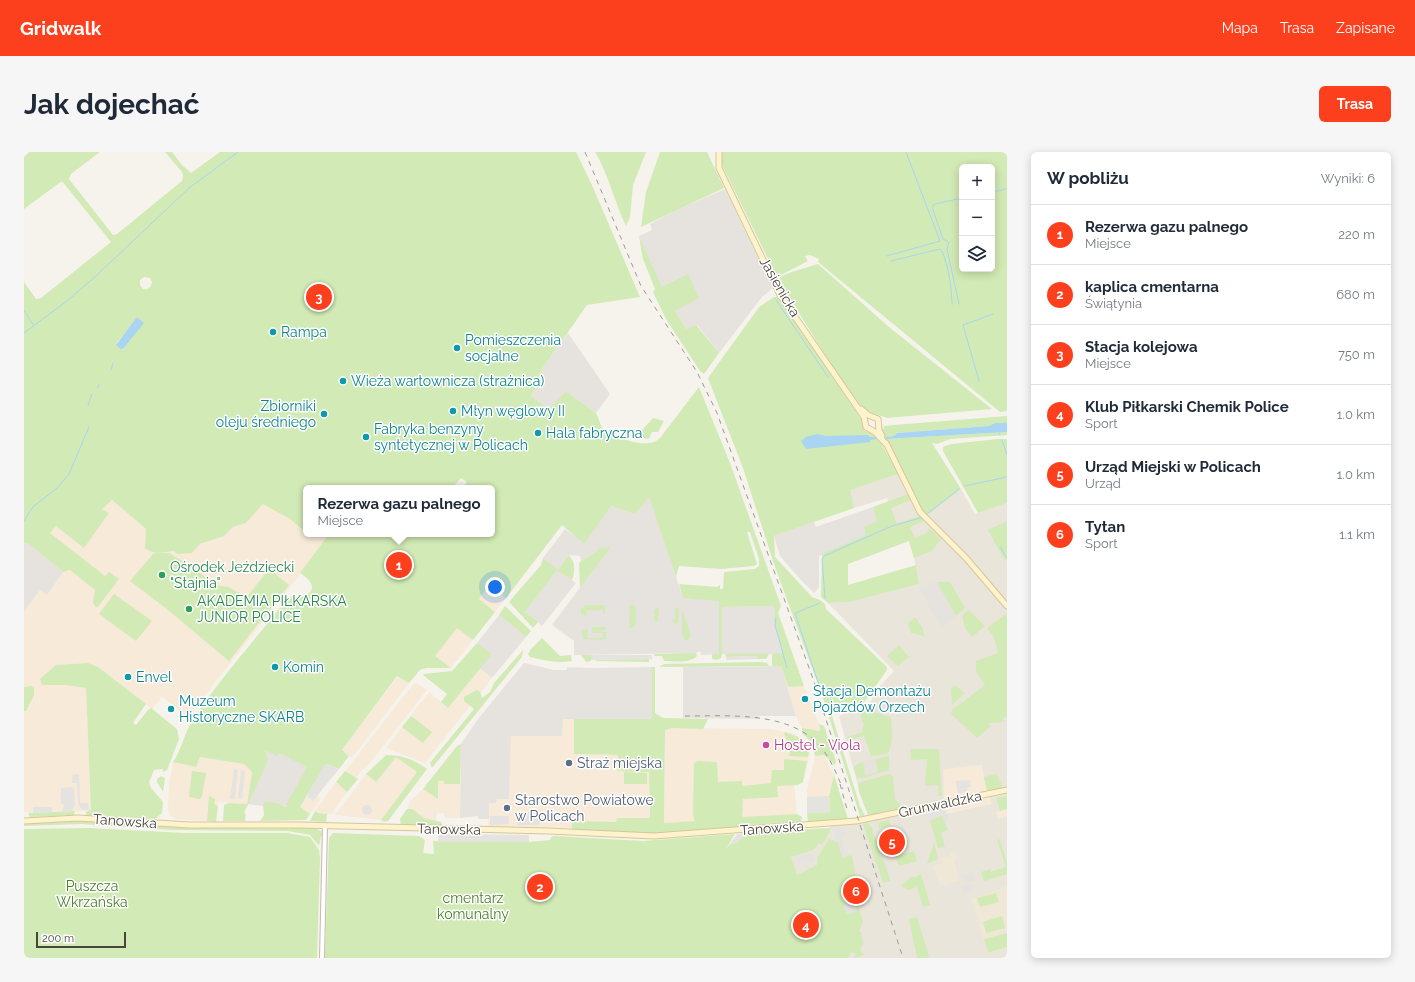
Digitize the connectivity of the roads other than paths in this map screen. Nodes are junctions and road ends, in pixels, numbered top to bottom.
1 (719, 152) edge
2 (852, 400) junction
3 (871, 416) junction
4 (865, 421) junction
5 (879, 426) junction
6 (872, 431) junction
7 (887, 445) junction
8 (1007, 606) edge
9 (1007, 790) edge
10 (873, 818) joint
11 (24, 821) edge
12 (325, 826) junction
13 (322, 958) edge

1 - 2 main road, Jasienicka
2 - 3 main road, Jasienicka
2 - 4 main road, Jasienicka
3 - 4 main road
3 - 5 main road
4 - 6 main road
5 - 6 main road
5 - 7 main road
6 - 7 main road
7 - 8 main road
9 - 10 main road, Grunwaldzka
10 - 12 main road, Tanowska
11 - 12 main road, Tanowska
12 - 13 street

